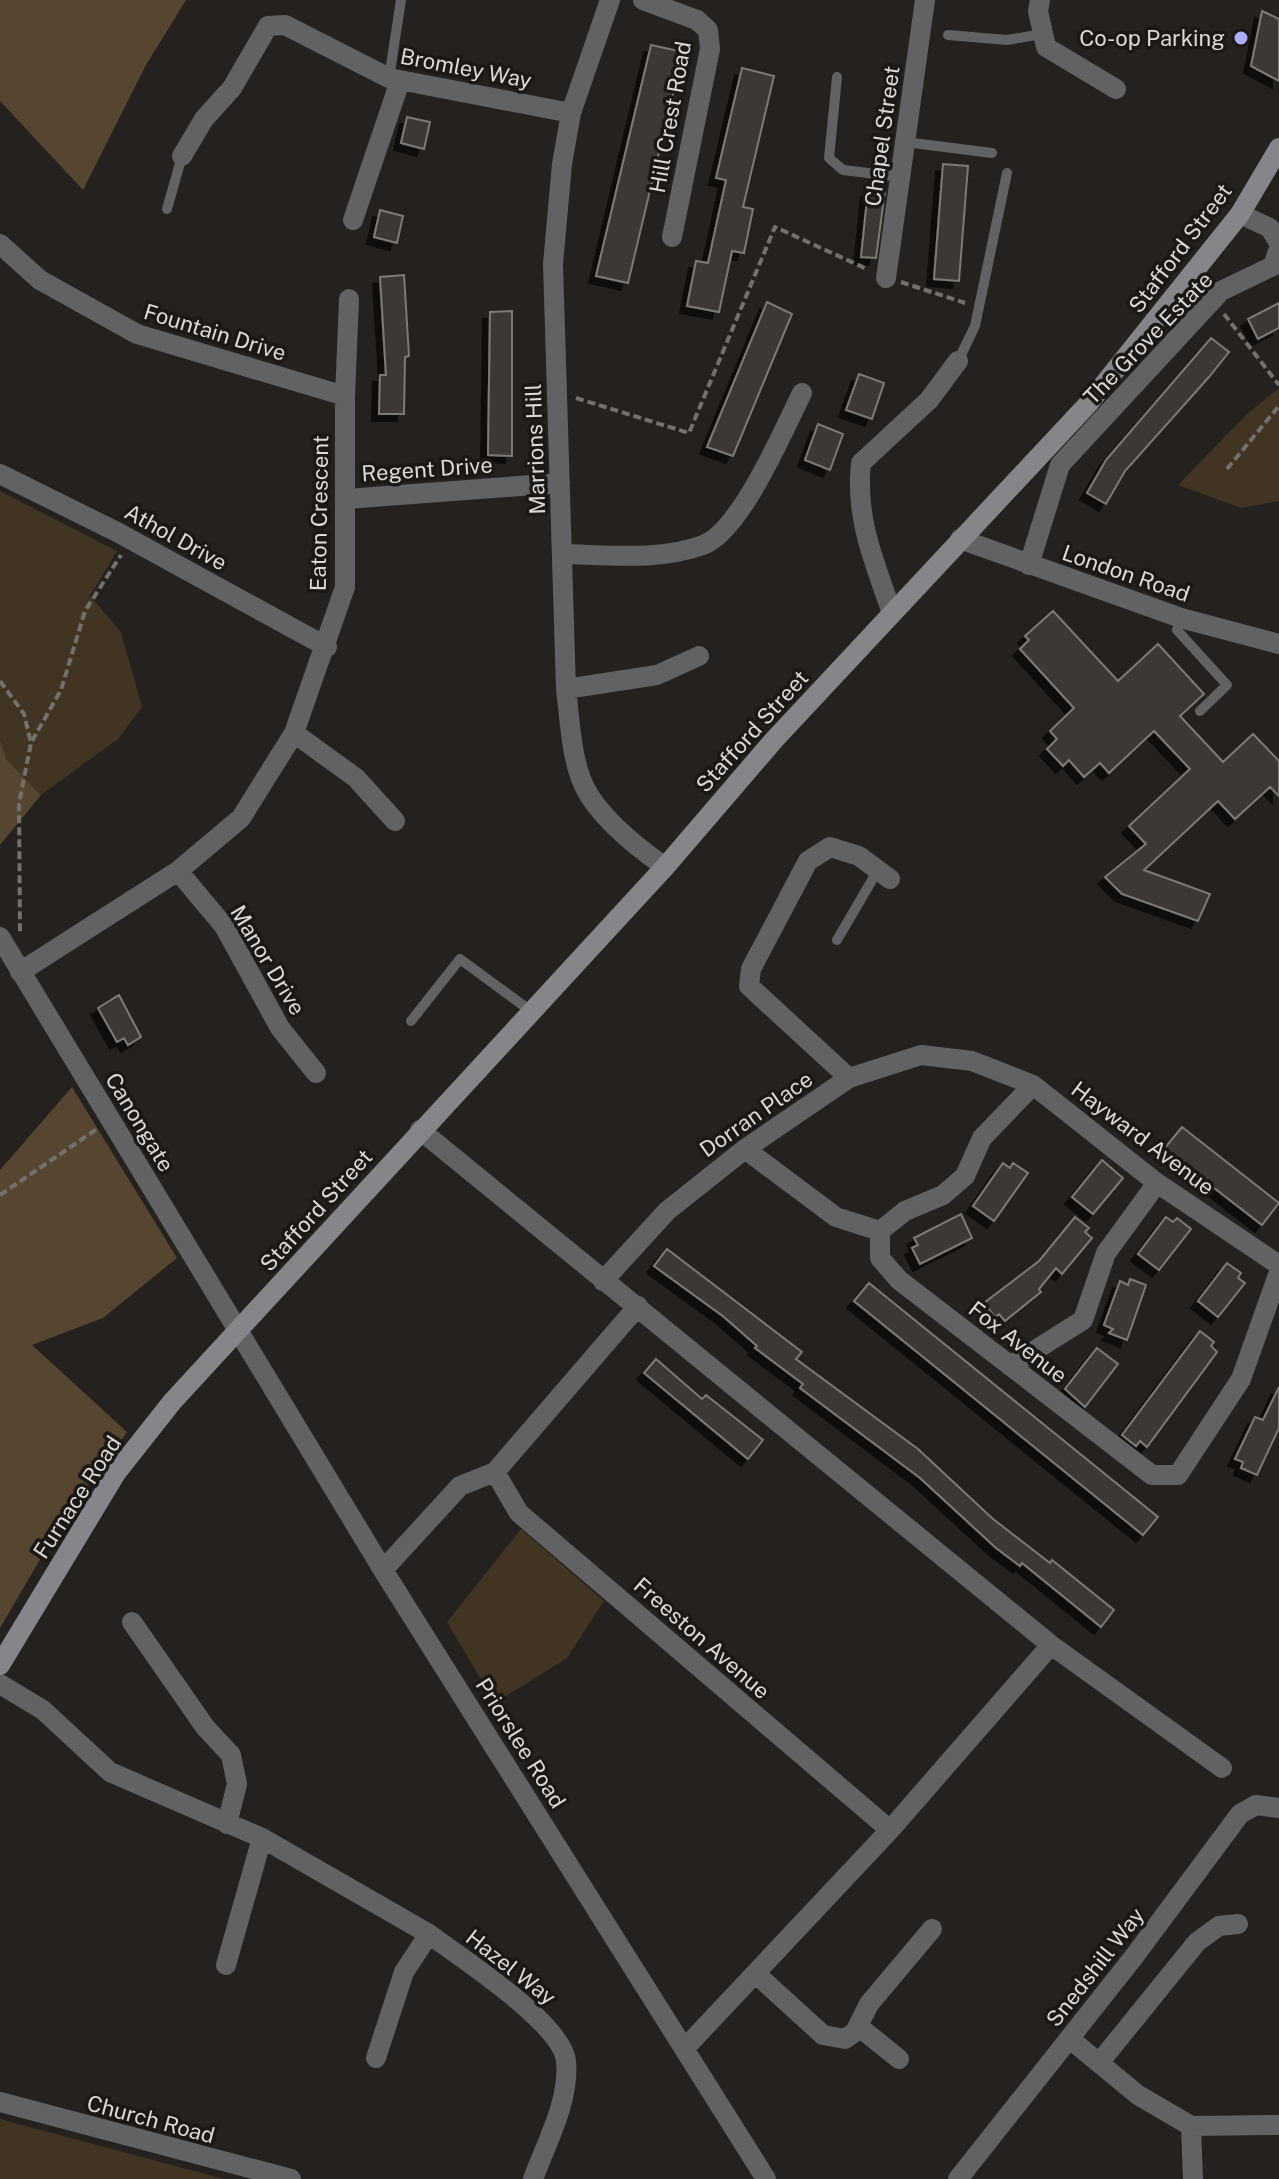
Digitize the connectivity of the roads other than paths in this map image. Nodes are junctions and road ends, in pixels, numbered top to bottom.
1 (401, 0) edge
2 (610, 0) edge
3 (643, 0) edge
4 (925, 0) edge
5 (1040, 0) edge
6 (1042, 34) junction
7 (948, 35) dead end
8 (837, 77) dead end
9 (394, 80) junction
10 (1116, 89) dead end
11 (571, 113) junction
12 (905, 142) junction
13 (1279, 148) edge
14 (992, 153) dead end
15 (182, 156) joint
16 (1007, 173) dead end
17 (901, 177) junction
18 (167, 209) dead end
19 (1240, 214) junction
20 (353, 220) dead end
21 (672, 237) dead end
22 (0, 244) edge
23 (1279, 246) edge
24 (886, 278) road end
25 (349, 299) dead end
26 (958, 361) joint
27 (802, 393) dead end
28 (345, 396) junction
29 (0, 474) edge
30 (560, 483) junction
31 (346, 499) junction
32 (960, 539) junction
33 (563, 554) junction
34 (1029, 565) junction
35 (892, 613) junction
36 (1181, 618) junction
37 (1279, 632) edge
38 (1269, 642) edge
39 (327, 647) junction
40 (699, 656) dead end
41 (566, 689) junction
42 (1200, 711) dead end
43 (294, 733) junction
44 (395, 821) dead end
45 (665, 867) junction
46 (178, 871) junction
47 (884, 874) joint
48 (837, 940) dead end
49 (10, 955) edge
50 (532, 1012) junction
51 (411, 1021) dead end
52 (972, 1061) joint
53 (316, 1073) dead end
54 (849, 1078) junction
55 (1033, 1085) junction
56 (420, 1130) junction
57 (745, 1149) junction
58 (1157, 1183) junction
59 (880, 1231) junction
60 (1279, 1265) edge
61 (1279, 1272) edge
62 (603, 1281) junction
63 (638, 1306) junction
64 (240, 1330) junction
65 (1010, 1366) junction
66 (495, 1472) junction
67 (383, 1570) junction
68 (132, 1622) dead end
69 (1051, 1645) junction
70 (0, 1665) edge
71 (0, 1684) edge
72 (1222, 1768) dead end
73 (1279, 1808) edge
74 (227, 1824) junction
75 (890, 1830) junction
76 (262, 1838) junction
77 (1238, 1924) dead end
78 (932, 1929) dead end
79 (429, 1934) junction
80 (226, 1965) dead end
81 (756, 1974) junction
82 (858, 2026) junction
83 (1070, 2039) junction
84 (685, 2048) junction
85 (376, 2058) dead end
86 (899, 2059) dead end
87 (1099, 2063) junction
88 (0, 2102) edge
89 (1279, 2125) edge
90 (1191, 2126) junction
91 (291, 2179) edge
92 (533, 2179) edge
93 (766, 2179) edge
94 (958, 2179) edge
95 (1193, 2179) edge

1 - 9 lane
2 - 11 street, Marrions Hill
3 - 21 street, Hill Crest Road
4 - 12 street, Chapel Street
5 - 6 street
6 - 7 lane
6 - 10 street
8 - 17 lane
9 - 11 street, Bromley Way
9 - 15 street, Bromley Way
9 - 20 street
11 - 30 street, Marrions Hill
12 - 14 lane
12 - 17 street, Chapel Street
13 - 19 street, Stafford Street
15 - 18 lane
16 - 26 lane
17 - 24 street, Chapel Street
19 - 23 street, The Grove Estate
19 - 32 street, Stafford Street
22 - 28 street, Fountain Drive
23 - 34 street, The Grove Estate
25 - 28 street, Eaton Crescent
26 - 35 street
27 - 33 street
28 - 31 street, Eaton Crescent
29 - 39 street, Athol Drive
30 - 31 street, Regent Drive
30 - 33 street, Marrions Hill
31 - 39 street, Eaton Crescent
32 - 34 street, London Road
32 - 35 street, Stafford Street
33 - 41 street, Marrions Hill
34 - 36 street, London Road
35 - 45 street, Stafford Street
36 - 38 street, London Road
36 - 42 lane
37 - 38 street
39 - 43 street, Eaton Crescent
40 - 41 street
41 - 45 street, Marrions Hill
43 - 44 street
43 - 46 street, Eaton Crescent
45 - 50 street, Stafford Street
46 - 49 street, Eaton Crescent
46 - 53 street, Manor Drive
47 - 48 lane
47 - 54 street
49 - 64 street, Canongate
50 - 51 lane
50 - 56 street, Stafford Street
52 - 54 street, Dorran Place
52 - 55 street, Hayward Avenue
54 - 57 street, Dorran Place
55 - 58 street, Hayward Avenue
55 - 59 street
56 - 62 street
56 - 64 street, Stafford Street
57 - 59 street
57 - 62 street, Dorran Place
58 - 60 street, Hayward Avenue
58 - 65 street
59 - 65 street, Fox Avenue
61 - 65 street, Fox Avenue
62 - 63 street
63 - 66 street
63 - 69 street
64 - 67 street, Priorslee Road
64 - 70 street, Furnace Road
66 - 67 street
66 - 75 street, Freeston Avenue
67 - 84 street, Priorslee Road
68 - 74 street
69 - 72 street
69 - 75 street
71 - 74 street, Hazel Way
73 - 83 street, Snedshill Way
74 - 76 street, Hazel Way
75 - 81 street
76 - 79 street, Hazel Way
76 - 80 street
77 - 87 street
78 - 82 street
79 - 85 street
79 - 92 street, Hazel Way
81 - 82 street
81 - 84 street
82 - 86 street
83 - 87 street
83 - 94 street, Snedshill Way
84 - 93 street, Priorslee Road
87 - 90 street
88 - 91 street, Church Road
89 - 90 street
90 - 95 street

